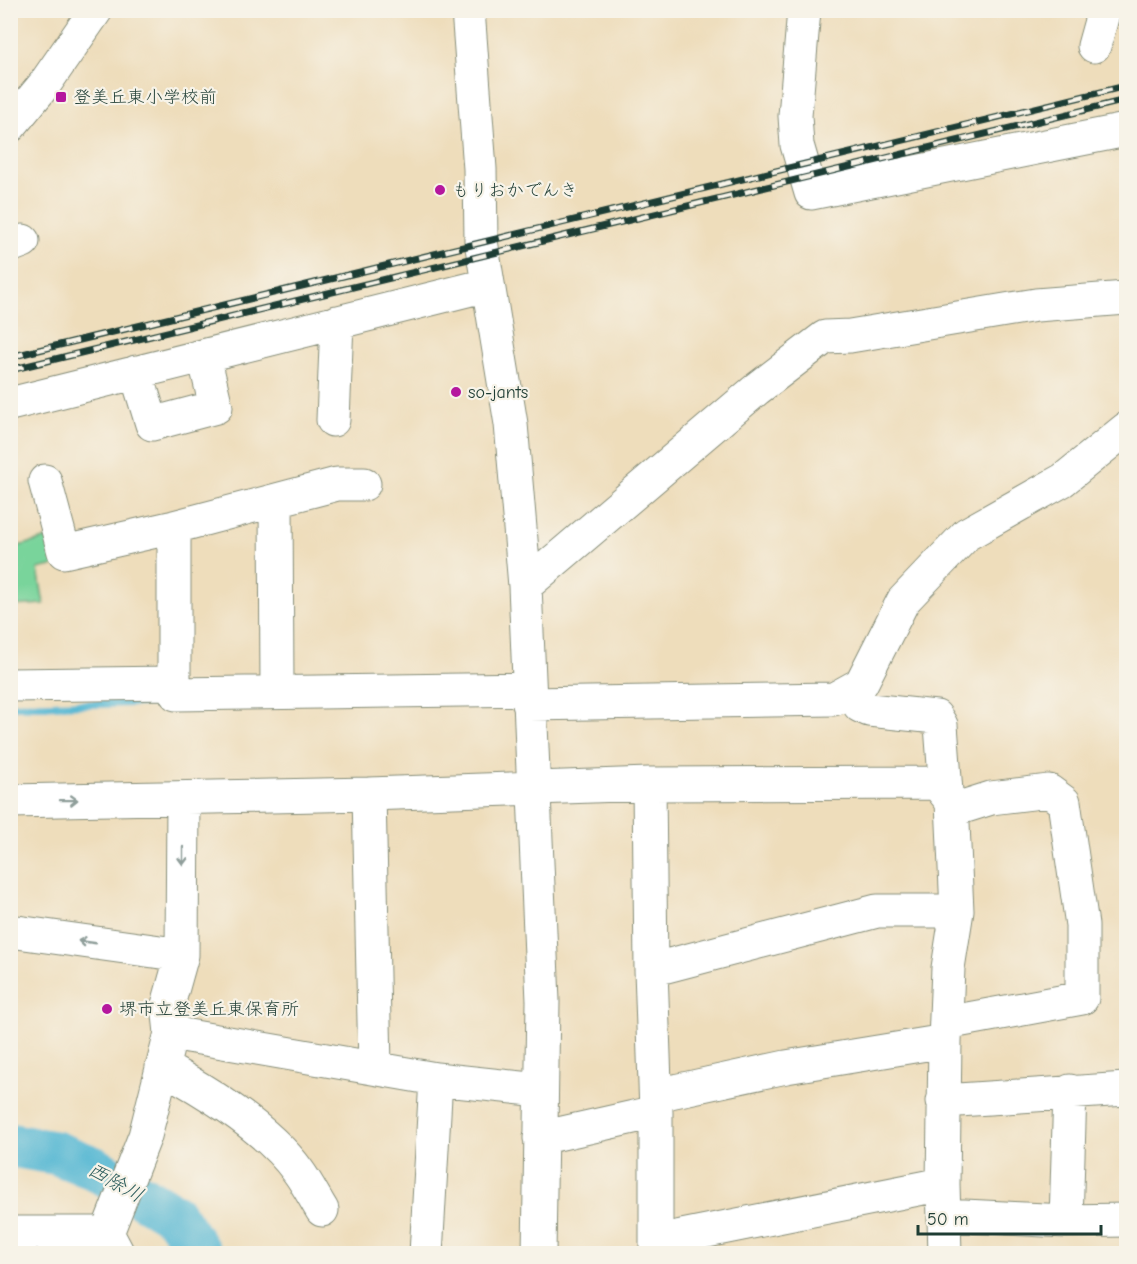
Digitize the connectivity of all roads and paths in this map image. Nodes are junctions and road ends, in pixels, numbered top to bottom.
1 (96, 10) edge
2 (468, 10) edge
3 (804, 10) edge
4 (1104, 10) edge
5 (1094, 46) dead end
6 (10, 126) edge
7 (1126, 130) edge
8 (487, 285) junction
9 (1126, 298) edge
10 (337, 322) junction
11 (204, 356) junction
12 (136, 372) junction
13 (10, 404) edge
14 (333, 420) dead end
15 (1126, 429) edge
16 (45, 481) dead end
17 (364, 484) dead end
18 (276, 502) junction
19 (174, 527) junction
20 (525, 586) junction
21 (174, 683) junction
22 (10, 685) edge
23 (277, 690) junction
24 (849, 691) junction
25 (529, 697) junction
26 (649, 784) junction
27 (532, 787) junction
28 (369, 795) junction
29 (183, 798) junction
30 (10, 801) edge
31 (950, 801) junction
32 (957, 911) junction
33 (10, 931) edge
34 (182, 955) junction
35 (651, 970) junction
36 (945, 1032) junction
37 (171, 1033) junction
38 (162, 1067) junction
39 (375, 1067) junction
40 (436, 1079) junction
41 (1126, 1089) edge
42 (541, 1090) junction
43 (1070, 1091) junction
44 (943, 1101) junction
45 (656, 1103) junction
46 (540, 1138) junction
47 (943, 1199) junction
48 (322, 1210) dead end
49 (1126, 1220) edge
50 (1066, 1221) junction
51 (10, 1233) edge
52 (111, 1237) edge
53 (657, 1247) edge
54 (426, 1254) edge
55 (539, 1254) edge
56 (945, 1254) edge

1 - 6 street
2 - 8 street
3 - 7 street
4 - 5 street
8 - 10 street
8 - 20 street
9 - 20 street
10 - 11 street
10 - 14 street
11 - 12 street
11 - 12 street
12 - 13 street
15 - 24 street
16 - 19 street
17 - 18 street
18 - 19 street
18 - 23 street
19 - 21 street
20 - 25 street
21 - 22 street
21 - 23 street
23 - 25 street
24 - 25 street
24 - 31 street
25 - 27 street
26 - 27 street
26 - 31 street
26 - 35 street
27 - 28 street
27 - 42 street
28 - 29 street
28 - 39 street
30 -> 29 street
29 -> 34 street
31 - 32 street
31 - 36 street
32 - 35 street
32 - 36 street
34 -> 33 street
34 - 37 street
35 - 45 street
36 - 44 street
36 - 45 street
37 - 38 street
37 - 39 street
38 - 48 street
38 - 52 street
39 - 40 street
40 - 42 street
40 - 54 street
41 - 43 street
42 - 46 street
43 - 44 street
43 - 50 street
44 - 47 street
45 - 46 street
45 - 53 street
46 - 55 street
47 - 50 street
47 - 53 street
47 - 56 street
49 - 50 street
51 - 52 street

